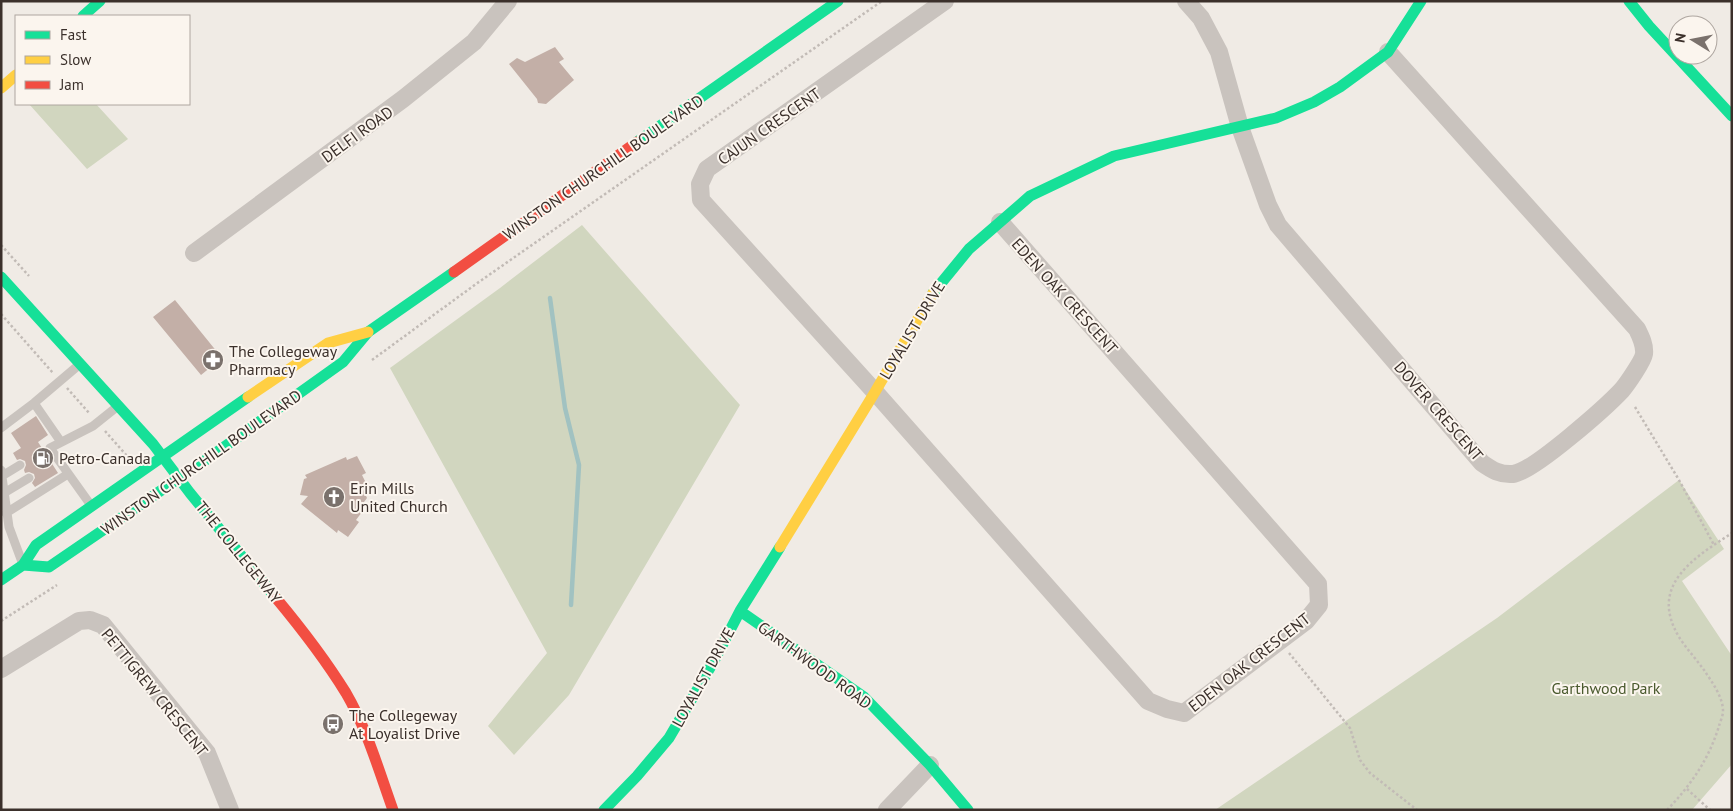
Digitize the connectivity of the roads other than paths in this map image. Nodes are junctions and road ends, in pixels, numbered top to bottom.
1 (100, 1) edge
2 (508, 1) edge
3 (838, 1) edge
4 (945, 1) edge
5 (1186, 1) edge
6 (1421, 1) edge
7 (1629, 1) edge
8 (84, 15) edge
9 (1388, 52) junction
10 (15, 76) edge
11 (1, 88) edge
12 (1732, 116) edge
13 (1240, 128) junction
14 (1000, 222) junction
15 (194, 254) dead end
16 (1, 277) edge
17 (368, 332) junction
18 (80, 364) junction
19 (875, 392) junction
20 (34, 403) junction
21 (118, 406) junction
22 (1, 428) edge
23 (61, 442) junction
24 (163, 456) junction
25 (20, 465) dead end
26 (1, 470) edge
27 (68, 474) junction
28 (2, 476) edge
29 (29, 478) dead end
30 (179, 478) junction
31 (4, 494) junction
32 (92, 506) junction
33 (6, 513) junction
34 (23, 565) junction
35 (1, 580) edge
36 (740, 611) junction
37 (1, 669) edge
38 (930, 765) junction
39 (230, 810) edge
40 (393, 810) edge
41 (604, 810) edge
42 (888, 810) edge
43 (968, 810) edge

1 - 8 street
2 - 15 street, DELFI ROAD
3 - 17 street, WINSTON CHURCHILL BOULEVARD
4 - 19 street, CAJUN CRESCENT
5 - 13 street
6 - 9 street, LOYALIST DRIVE
7 - 12 street
9 - 13 street, LOYALIST DRIVE
9 - 13 street, DOVER CRESCENT
10 - 11 street
13 - 14 street, LOYALIST DRIVE
14 - 19 street, LOYALIST DRIVE
14 - 19 street, EDEN OAK CRESCENT
16 - 18 street, THE COLLEGEWAY
17 - 24 street, WINSTON CHURCHILL BOULEVARD
17 - 30 street, WINSTON CHURCHILL BOULEVARD
18 - 20 lane
18 - 21 street, THE COLLEGEWAY
19 - 36 street, LOYALIST DRIVE
20 - 22 lane
20 - 23 lane
21 - 23 lane
21 - 24 street, THE COLLEGEWAY
23 - 27 lane
24 - 30 street, THE COLLEGEWAY
24 - 32 street, WINSTON CHURCHILL BOULEVARD
25 - 28 lane
26 - 28 lane
27 - 32 lane
27 - 33 lane
28 - 31 lane
29 - 31 lane
30 - 34 street, WINSTON CHURCHILL BOULEVARD
30 - 40 street, THE COLLEGEWAY
31 - 33 lane
32 - 34 street, WINSTON CHURCHILL BOULEVARD
33 - 34 lane
34 - 35 street, WINSTON CHURCHILL BOULEVARD
36 - 38 street, GARTHWOOD ROAD
36 - 41 street, LOYALIST DRIVE
37 - 39 street, PETTIGREW CRESCENT
38 - 42 street
38 - 43 street, GARTHWOOD ROAD

